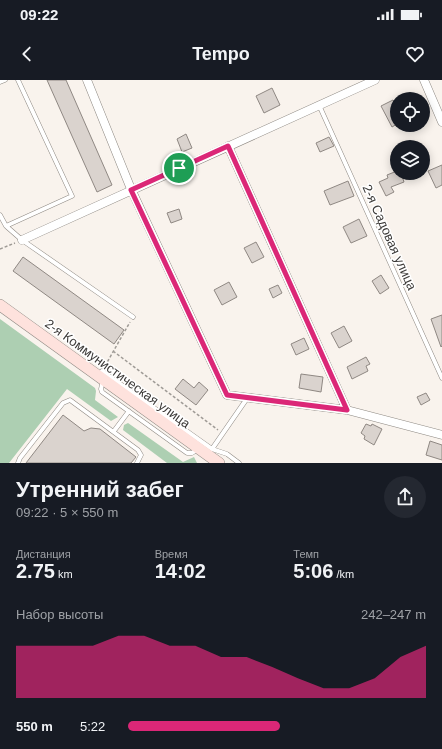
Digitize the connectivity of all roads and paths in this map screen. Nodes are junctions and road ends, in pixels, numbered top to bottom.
1 (5, 80) edge
2 (18, 80) edge
3 (87, 80) edge
4 (375, 80) edge
5 (424, 80) edge
6 (0, 82) edge
7 (319, 105) junction
8 (442, 122) edge
9 (228, 146) junction
10 (131, 190) junction
11 (0, 215) edge
12 (6, 226) junction
13 (22, 240) junction
14 (0, 249) edge
15 (0, 305) edge
16 (133, 317) joint
17 (113, 352) junction
18 (103, 375) junction
19 (442, 378) edge
20 (248, 397) junction
21 (347, 410) junction
22 (129, 412) junction
23 (114, 431) junction
24 (222, 434) junction
25 (442, 435) edge
26 (198, 448) junction
27 (212, 449) junction
28 (18, 463) edge
29 (137, 463) edge
30 (219, 463) edge
31 (239, 463) edge

1 - 6 lane
2 - 12 lane
3 - 10 street
4 - 7 street
5 - 8 street
7 - 9 street
7 - 19 lane, 2-я Садовая улица
9 - 10 street
9 - 21 street
10 - 13 street
10 - 20 street
11 - 12 lane
12 - 13 lane
13 - 14 path
13 - 16 lane
15 - 18 street, 2-я Коммунистическая улица
16 - 17 path
17 - 18 path
17 - 24 path
18 - 22 lane
18 - 26 street, 2-я Коммунистическая улица
18 - 27 lane
20 - 21 street
20 - 24 lane
21 - 25 street
22 - 23 lane
22 - 26 lane
23 - 28 lane
23 - 29 lane
24 - 27 lane
26 - 30 street, 2-я Коммунистическая улица
27 - 31 lane

